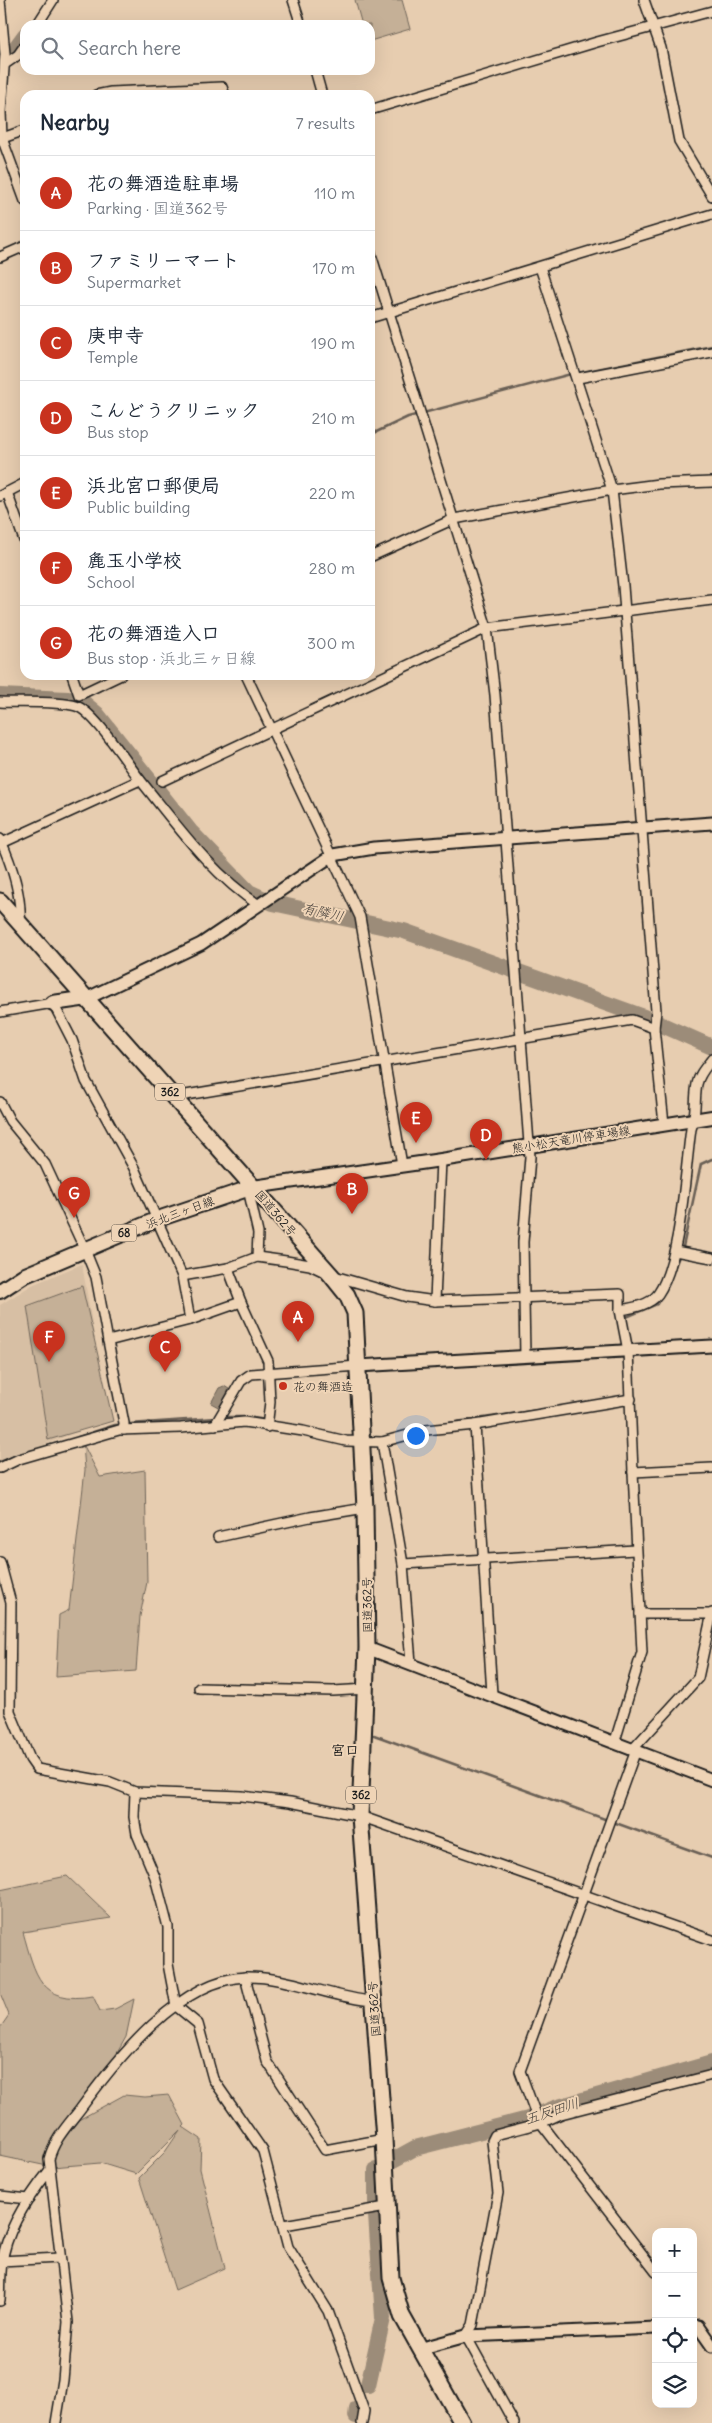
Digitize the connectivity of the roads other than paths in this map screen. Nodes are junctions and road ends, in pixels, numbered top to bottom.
1 (0, 0) edge
2 (53, 0) edge
3 (293, 0) edge
4 (644, 0) edge
5 (712, 11) edge
6 (40, 20) edge
7 (299, 20) edge
8 (654, 26) junction
9 (20, 52) edge
10 (3, 54) edge
11 (5, 64) junction
12 (316, 75) edge
13 (155, 90) edge
14 (223, 90) edge
15 (321, 90) edge
16 (375, 109) edge
17 (20, 132) edge
18 (1, 138) edge
19 (20, 188) edge
20 (712, 196) edge
21 (712, 214) edge
22 (20, 248) edge
23 (0, 257) edge
24 (375, 267) edge
25 (540, 267) junction
26 (389, 311) junction
27 (375, 316) edge
28 (712, 352) edge
29 (577, 377) junction
30 (712, 482) edge
31 (20, 485) edge
32 (612, 490) junction
33 (4, 494) edge
34 (454, 519) junction
35 (20, 531) edge
36 (375, 556) edge
37 (712, 600) edge
38 (624, 610) junction
39 (487, 628) junction
40 (73, 680) edge
41 (112, 680) edge
42 (248, 680) edge
43 (79, 700) junction
44 (0, 702) edge
45 (273, 729) junction
46 (140, 780) junction
47 (162, 781) dead end
48 (712, 823) edge
49 (640, 830) junction
50 (506, 840) junction
51 (1, 841) edge
52 (333, 856) junction
53 (0, 902) edge
54 (262, 903) junction
55 (20, 924) junction
56 (88, 998) junction
57 (54, 1003) junction
58 (0, 1012) edge
59 (654, 1028) junction
60 (521, 1038) junction
61 (712, 1059) edge
62 (384, 1060) junction
63 (174, 1096) junction
64 (0, 1102) edge
65 (712, 1117) edge
66 (695, 1120) junction
67 (664, 1124) junction
68 (528, 1146) junction
69 (441, 1160) junction
70 (402, 1166) junction
71 (250, 1188) junction
72 (158, 1219) junction
73 (85, 1250) junction
74 (675, 1251) junction
75 (257, 1257) junction
76 (712, 1258) edge
77 (228, 1268) junction
78 (182, 1276) junction
79 (331, 1276) junction
80 (0, 1292) edge
81 (523, 1297) junction
82 (435, 1301) junction
83 (240, 1302) junction
84 (620, 1310) junction
85 (190, 1320) junction
86 (108, 1341) junction
87 (712, 1346) edge
88 (628, 1350) junction
89 (525, 1356) junction
90 (358, 1366) junction
91 (269, 1372) junction
92 (630, 1399) junction
93 (215, 1425) junction
94 (475, 1425) junction
95 (267, 1426) junction
96 (124, 1427) junction
97 (362, 1442) junction
98 (382, 1442) junction
99 (0, 1468) edge
100 (712, 1468) edge
101 (633, 1472) junction
102 (364, 1508) junction
103 (218, 1537) dead end
104 (635, 1550) junction
105 (485, 1557) junction
106 (0, 1562) edge
107 (402, 1564) junction
108 (640, 1614) junction
109 (712, 1614) edge
110 (367, 1648) junction
111 (411, 1663) junction
112 (199, 1688) dead end
113 (367, 1689) junction
114 (492, 1694) junction
115 (615, 1741) junction
116 (634, 1749) junction
117 (712, 1780) edge
118 (135, 1792) junction
119 (360, 1816) junction
120 (584, 1896) junction
121 (712, 1940) edge
122 (245, 1977) junction
123 (373, 2001) junction
124 (176, 2006) junction
125 (712, 2075) edge
126 (541, 2122) junction
127 (384, 2139) junction
128 (48, 2171) junction
129 (0, 2196) edge
130 (29, 2199) junction
131 (386, 2207) junction
132 (284, 2225) junction
133 (60, 2258) junction
134 (1, 2261) edge
135 (652, 2267) edge
136 (0, 2301) edge
137 (697, 2327) edge
138 (652, 2328) edge
139 (466, 2336) junction
140 (712, 2346) edge
141 (419, 2349) junction
142 (56, 2423) edge
143 (362, 2423) edge
144 (462, 2423) edge
145 (514, 2423) edge

1 - 10 street
2 - 6 street
3 - 7 street
4 - 8 street
5 - 8 street
8 - 16 street
8 - 20 street
9 - 11 street
10 - 11 street
11 - 18 street
12 - 15 street
13 - 14 street
17 - 18 street
18 - 19 street
21 - 25 street
22 - 23 street
24 - 26 street
25 - 26 street
25 - 29 street
26 - 27 street
26 - 34 street
28 - 29 street
29 - 32 street
30 - 32 street
31 - 33 street
32 - 34 street
32 - 38 street
33 - 35 street
34 - 36 street
34 - 39 street
37 - 38 street
38 - 39 street
38 - 49 street
39 - 45 street
39 - 50 street
40 - 43 street
41 - 43 street
42 - 45 street
43 - 44 street
43 - 46 street
45 - 47 street
45 - 52 street
46 - 51 street
46 - 54 street
48 - 49 street
49 - 50 street
49 - 59 street
50 - 52 street
50 - 60 street
51 - 55 street
52 - 54 street
52 - 62 street
53 - 55 highway, 国道362号 / 362
54 - 56 street
55 - 56 highway, 国道362号 / 362
56 - 57 main road
56 - 63 highway, 国道362号 / 362
57 - 58 street
57 - 72 street
59 - 60 street
59 - 67 street
60 - 62 street
60 - 68 street
61 - 66 street
62 - 63 street
62 - 70 street
63 - 71 highway, 国道362号 / 362
64 - 73 street
65 - 66 main road, 熊小松天竜川停車場線
66 - 67 main road, 熊小松天竜川停車場線
66 - 74 street
67 - 68 main road, 熊小松天竜川停車場線
68 - 69 main road, 熊小松天竜川停車場線
68 - 81 street
69 - 70 main road, 熊小松天竜川停車場線
69 - 82 street
70 - 71 main road, 熊小松天竜川停車場線
71 - 72 main road, 浜北三ヶ日線 / 68
71 - 75 street
71 - 79 highway, 国道362号 / 362
72 - 73 main road, 浜北三ヶ日線 / 68
72 - 78 street
73 - 80 main road, 浜北三ヶ日線 / 68
73 - 86 street
74 - 76 street
74 - 84 street
75 - 77 street
75 - 79 street
77 - 78 street
77 - 83 street
78 - 85 street
79 - 82 street
79 - 90 highway, 国道362号 / 362
81 - 82 street
81 - 84 street
81 - 89 street
83 - 85 street
83 - 91 street
84 - 88 street
85 - 86 street
86 - 96 street
87 - 88 street
88 - 89 street
88 - 92 street
89 - 90 street
90 - 91 street
90 - 97 highway, 国道362号 / 362
91 - 93 street
91 - 95 street
92 - 94 street
92 - 101 street
93 - 95 street
93 - 96 street
94 - 98 street
94 - 105 street
95 - 97 street
96 - 99 street
97 - 98 street
97 - 102 highway, 国道362号 / 362
98 - 107 street
100 - 101 street
101 - 104 street
102 - 103 street
102 - 110 highway, 国道362号 / 362
104 - 105 street
104 - 108 street
105 - 107 street
105 - 114 street
106 - 118 street
107 - 111 street
108 - 109 street
108 - 115 street
109 - 116 street
110 - 111 street
110 - 113 highway, 国道362号 / 362
111 - 114 street
112 - 113 street
113 - 119 highway, 国道362号 / 362
114 - 115 street
115 - 116 street
116 - 117 street
116 - 120 street
118 - 119 street
118 - 124 street
119 - 120 street
119 - 123 highway, 国道362号 / 362
120 - 121 street
120 - 126 street
122 - 123 street
122 - 124 street
122 - 127 street
123 - 127 highway, 国道362号 / 362
124 - 128 street
124 - 132 street
125 - 126 street
126 - 135 street
126 - 139 street
127 - 131 highway, 国道362号 / 362
128 - 130 street
128 - 133 street
129 - 130 street
130 - 134 street
131 - 132 street
131 - 141 highway, 国道362号 / 362
132 - 143 street
133 - 134 street
133 - 142 street
134 - 136 street
137 - 140 street
138 - 139 street
139 - 141 street
139 - 145 street
141 - 144 highway, 国道362号 / 362

